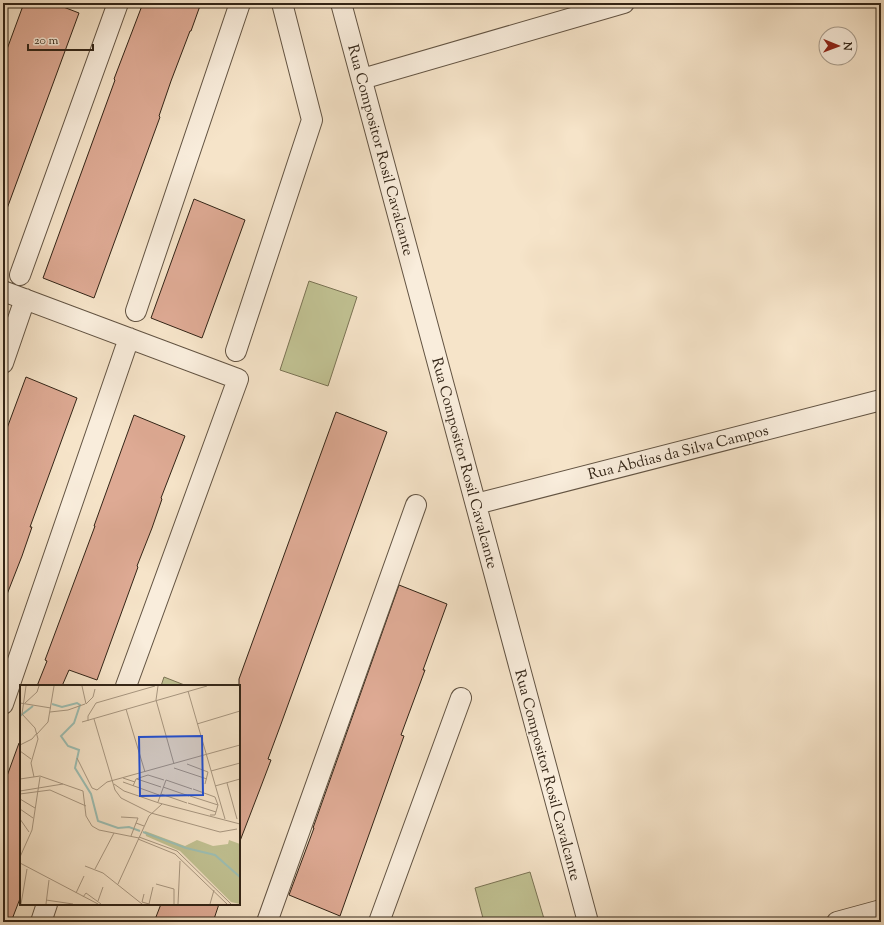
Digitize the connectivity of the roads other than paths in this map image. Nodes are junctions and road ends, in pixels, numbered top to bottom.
1 (118, 3) edge
2 (240, 3) edge
3 (282, 3) edge
4 (342, 3) edge
5 (624, 3) edge
6 (362, 80) junction
7 (20, 275) dead end
8 (4, 292) edge
9 (24, 299) junction
10 (136, 311) dead end
11 (129, 338) junction
12 (236, 351) dead end
13 (3, 363) edge
14 (881, 400) edge
15 (476, 504) junction
16 (416, 505) dead end
17 (126, 685) edge
18 (461, 698) dead end
19 (3, 704) edge
20 (48, 905) edge
21 (881, 910) edge
22 (41, 922) edge
23 (268, 922) edge
24 (379, 922) edge
25 (588, 922) edge
26 (837, 922) edge

1 - 7 street
2 - 10 street
3 - 12 street
4 - 6 street, Rua Compositor Rosil Cavalcante
5 - 6 street
6 - 15 street, Rua Compositor Rosil Cavalcante
8 - 9 street
9 - 11 street
9 - 13 street
11 - 17 street
11 - 19 street
14 - 15 street, Rua Abdias da Silva Campos
15 - 25 street, Rua Compositor Rosil Cavalcante
16 - 23 street
18 - 24 street
20 - 22 street
21 - 26 street

